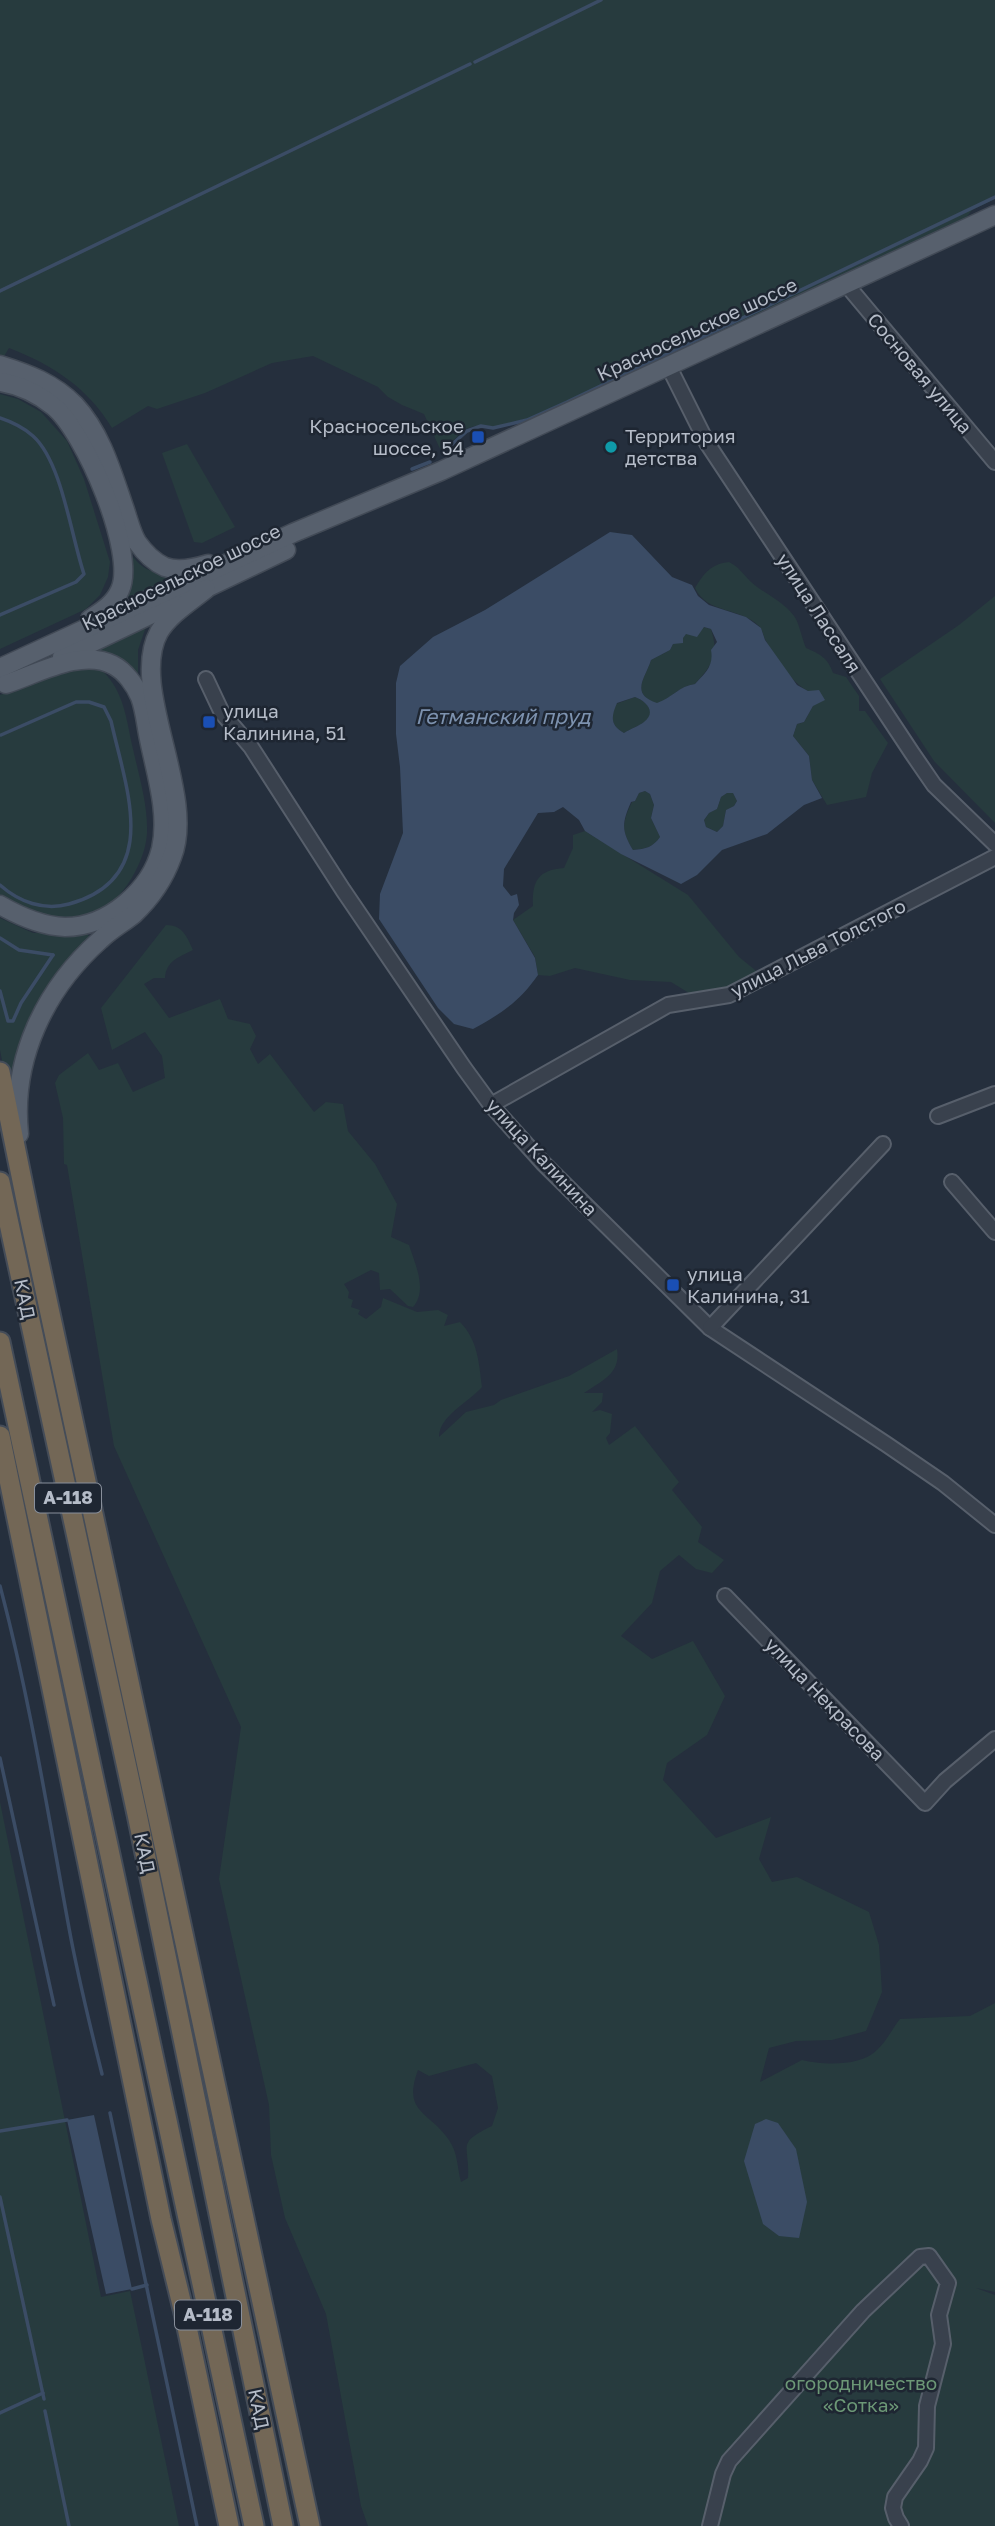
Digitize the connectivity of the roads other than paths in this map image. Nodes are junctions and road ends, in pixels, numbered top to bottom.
1 (995, 215) edge
2 (846, 284) junction
3 (0, 365) edge
4 (668, 365) junction
5 (0, 382) edge
6 (995, 462) edge
7 (416, 482) junction
8 (293, 533) junction
9 (206, 589) junction
10 (43, 649) junction
11 (206, 679) dead end
12 (2, 680) edge
13 (995, 844) edge
14 (995, 857) edge
15 (0, 905) edge
16 (0, 1072) edge
17 (995, 1094) edge
18 (491, 1105) junction
19 (938, 1116) dead end
20 (883, 1144) dead end
21 (0, 1182) edge
22 (952, 1182) dead end
23 (30, 1220) junction
24 (995, 1232) edge
25 (710, 1328) junction
26 (0, 1342) edge
27 (0, 1436) edge
28 (995, 1525) edge
29 (107, 1576) junction
30 (725, 1595) dead end
31 (995, 1739) edge
32 (137, 1814) junction
33 (162, 2104) junction
34 (184, 2313) junction
35 (229, 2526) edge
36 (254, 2526) edge
37 (283, 2526) edge
38 (310, 2526) edge
39 (710, 2526) edge
40 (901, 2526) edge

1 - 2 main road, Красносельское шоссе
2 - 4 main road, Красносельское шоссе
2 - 6 street, Сосновая улица
3 - 8 main road
4 - 7 main road, Красносельское шоссе
4 - 13 street, улица Лассаля
5 - 10 main road
7 - 8 main road, Красносельское шоссе
7 - 9 main road, Красносельское шоссе
8 - 10 main road, Красносельское шоссе
9 - 12 main road, Красносельское шоссе
9 - 23 main road
10 - 12 main road, Красносельское шоссе
11 - 18 street, улица Калинина
12 - 15 main road
14 - 18 street, улица Льва Толстого
16 - 23 highway
17 - 19 street
18 - 25 street, улица Калинина
20 - 25 street
21 - 32 highway, КАД / А-118
22 - 24 street
23 - 29 highway
25 - 28 street, улица Калинина
26 - 33 highway, КАД / А-118
27 - 34 highway
29 - 32 highway
29 - 38 highway
30 - 31 street, улица Некрасова
32 - 37 highway, КАД / А-118
33 - 34 highway
33 - 36 highway, КАД / А-118
34 - 35 highway
39 - 40 street

